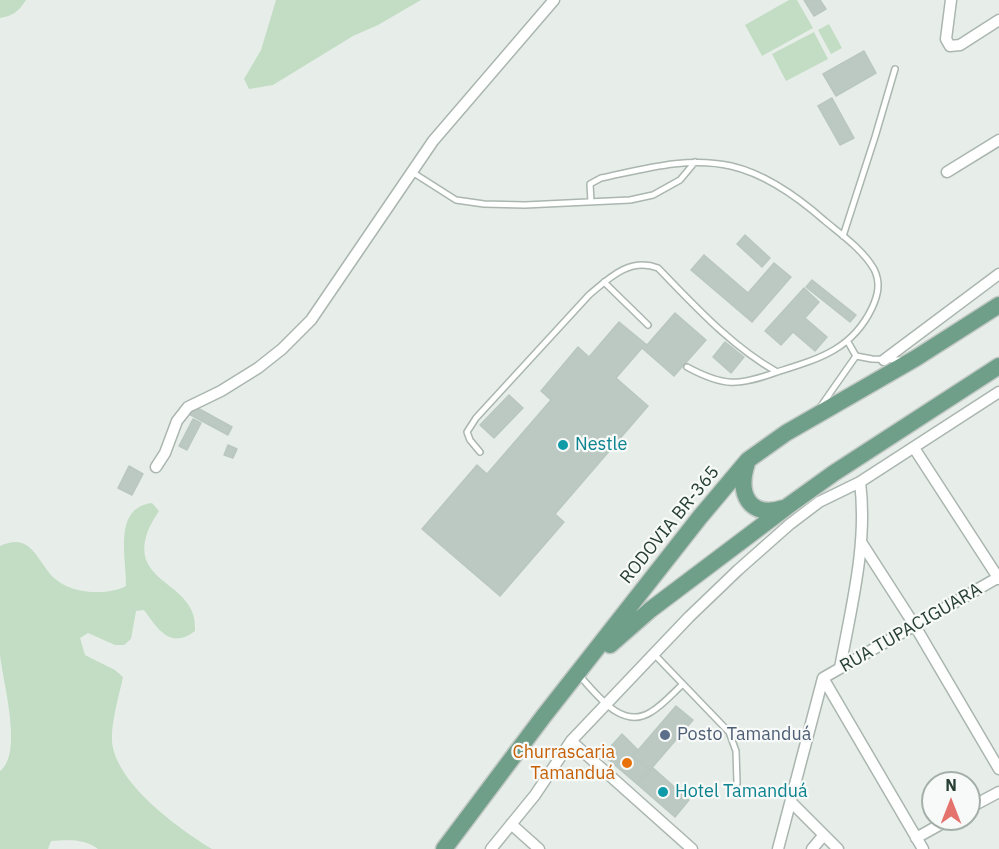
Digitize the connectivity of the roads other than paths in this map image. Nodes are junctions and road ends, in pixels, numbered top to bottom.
1 (554, 0) edge
2 (951, 0) edge
3 (998, 22) edge
4 (895, 69) dead end
5 (999, 140) edge
6 (695, 162) junction
7 (412, 172) junction
8 (947, 172) dead end
9 (591, 202) junction
10 (843, 236) junction
11 (999, 274) edge
12 (604, 282) junction
13 (999, 305) edge
14 (648, 325) dead end
15 (848, 342) junction
16 (856, 356) junction
17 (916, 358) junction
18 (884, 360) junction
19 (999, 366) edge
20 (687, 367) dead end
21 (777, 372) junction
22 (998, 395) edge
23 (813, 417) junction
24 (914, 448) junction
25 (480, 452) dead end
26 (748, 460) junction
27 (156, 467) dead end
28 (860, 482) junction
29 (788, 506) junction
30 (861, 542) junction
31 (999, 578) edge
32 (915, 626) junction
33 (654, 654) junction
34 (840, 668) junction
35 (578, 674) junction
36 (823, 678) junction
37 (683, 684) junction
38 (606, 704) junction
39 (571, 741) junction
40 (999, 769) edge
41 (737, 783) dead end
42 (999, 792) edge
43 (981, 802) edge
44 (792, 803) junction
45 (512, 824) junction
46 (927, 831) edge
47 (823, 836) junction
48 (916, 837) junction
49 (444, 849) edge
50 (491, 849) edge
51 (539, 849) edge
52 (692, 849) edge
53 (778, 849) edge
54 (812, 849) edge
55 (838, 849) edge
56 (923, 849) edge

1 - 7 street
2 - 3 street
4 - 10 lane
5 - 8 street
6 - 9 lane
6 - 9 lane
6 - 10 lane
7 - 9 lane
7 - 27 street
10 - 15 lane
11 - 18 street
12 - 14 lane
12 - 21 lane
12 - 25 lane
13 - 17 main road, RODOVIA BR-365
15 - 16 lane
15 - 21 lane
16 - 18 lane
16 - 23 lane
17 - 18 lane
17 - 23 main road, RODOVIA BR-365
19 - 29 main road
20 - 21 lane
22 - 24 street
23 - 26 main road, RODOVIA BR-365
24 - 28 street
24 - 31 street
26 - 29 main road
26 - 35 main road, RODOVIA BR-365
28 - 30 street
28 - 33 street
29 - 35 main road
30 - 32 street
30 - 34 street
31 - 32 street, RUA TUPACIGUARA
32 - 34 street, RUA TUPACIGUARA
32 - 40 street
33 - 37 lane
33 - 38 street
34 - 36 street, RUA TUPACIGUARA
35 - 38 lane
35 - 49 main road, RODOVIA BR-365
36 - 44 street
36 - 48 street
37 - 38 lane
37 - 41 lane
38 - 39 street
39 - 45 street
39 - 52 street
42 - 43 street
44 - 47 street
44 - 53 street
45 - 50 street
45 - 51 street
46 - 48 street
47 - 54 street
47 - 55 street
48 - 56 street

